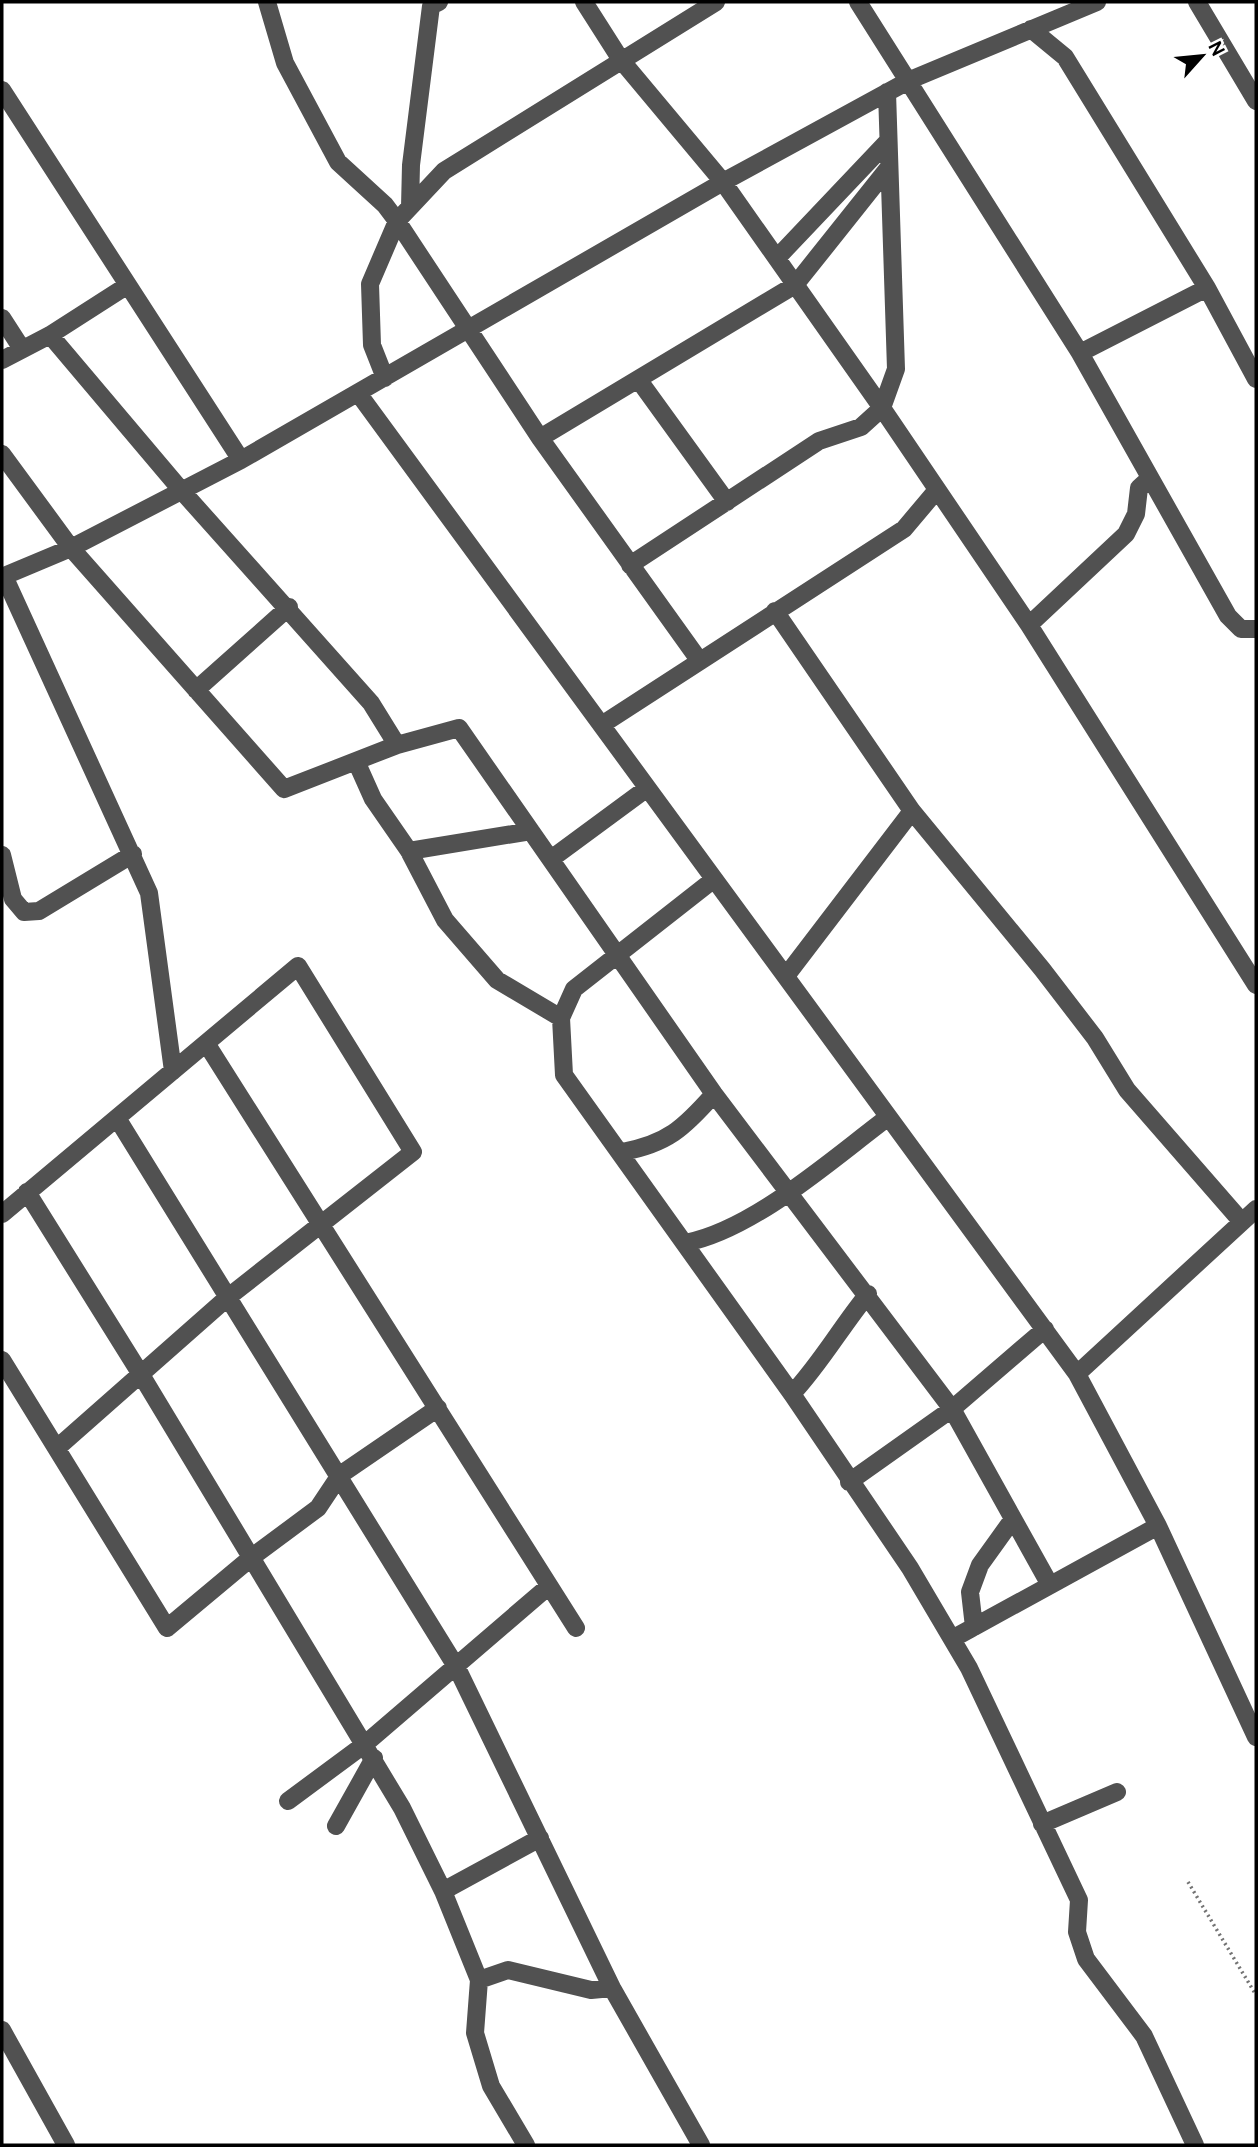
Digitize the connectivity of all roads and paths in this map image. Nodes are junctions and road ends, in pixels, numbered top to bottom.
1 (267, 2) edge
2 (439, 2) edge
3 (584, 2) edge
4 (716, 2) edge
5 (858, 2) edge
6 (1097, 2) edge
7 (1197, 2) edge
8 (1031, 29) junction
9 (621, 60) junction
10 (909, 80) junction
11 (2, 90) edge
12 (887, 92) junction
13 (1256, 101) edge
14 (888, 141) junction
15 (890, 167) junction
16 (723, 182) junction
17 (410, 206) junction
18 (397, 221) junction
19 (777, 258) junction
20 (128, 285) junction
21 (795, 285) junction
22 (1207, 288) junction
23 (2, 318) edge
24 (470, 329) junction
25 (50, 335) junction
26 (22, 349) junction
27 (1080, 353) junction
28 (2, 360) edge
29 (385, 378) junction
30 (638, 379) junction
31 (1256, 379) edge
32 (358, 393) junction
33 (882, 408) junction
34 (540, 438) junction
35 (2, 454) edge
36 (241, 460) junction
37 (1150, 478) junction
38 (181, 491) junction
39 (936, 491) junction
40 (727, 502) junction
41 (71, 548) junction
42 (630, 565) junction
43 (3, 577) edge
44 (289, 607) junction
45 (775, 611) junction
46 (1029, 625) junction
47 (1256, 629) edge
48 (699, 660) junction
49 (195, 690) junction
50 (603, 724) junction
51 (397, 745) junction
52 (356, 761) junction
53 (646, 789) junction
54 (912, 811) junction
55 (531, 831) junction
56 (409, 851) junction
57 (134, 854) junction
58 (2, 855) edge
59 (551, 859) junction
60 (713, 880) junction
61 (616, 953) junction
62 (786, 976) junction
63 (1256, 985) edge
64 (561, 1018) junction
65 (206, 1043) junction
66 (173, 1071) junction
67 (714, 1094) junction
68 (117, 1118) junction
69 (887, 1118) junction
70 (622, 1152) junction
71 (27, 1192) junction
72 (789, 1192) junction
73 (1256, 1209) edge
74 (2, 1214) edge
75 (322, 1222) junction
76 (1242, 1222) junction
77 (685, 1243) junction
78 (868, 1294) junction
79 (228, 1298) junction
80 (1045, 1329) junction
81 (2, 1360) edge
82 (140, 1373) junction
83 (1077, 1374) junction
84 (792, 1394) junction
85 (438, 1408) junction
86 (952, 1409) junction
87 (57, 1448) junction
88 (340, 1475) junction
89 (849, 1482) junction
90 (1013, 1519) junction
91 (1158, 1527) junction
92 (251, 1557) junction
93 (1051, 1585) junction
94 (549, 1586) junction
95 (974, 1627) junction
96 (576, 1628) dead end
97 (952, 1639) junction
98 (457, 1668) junction
99 (1256, 1737) edge
100 (369, 1751) junction
101 (1117, 1792) dead end
102 (288, 1801) dead end
103 (1042, 1824) junction
104 (336, 1826) dead end
105 (540, 1838) junction
106 (1188, 1882) dead end
107 (443, 1891) junction
108 (479, 1980) junction
109 (612, 1988) junction
110 (1256, 1994) edge
111 (2, 2034) edge
112 (66, 2145) edge
113 (526, 2145) edge
114 (701, 2145) edge
115 (1195, 2145) edge

1 - 18 street
2 - 17 street
3 - 9 street
4 - 9 street
5 - 10 street
6 - 8 street
7 - 13 street
8 - 10 street
8 - 22 street
9 - 16 street
9 - 17 street
10 - 12 street
10 - 27 street
11 - 20 street
12 - 14 street
12 - 16 street
14 - 15 street
14 - 19 street
15 - 21 street
15 - 33 street
16 - 19 street
16 - 24 street
17 - 18 street
18 - 24 street
18 - 29 street
19 - 21 street
20 - 25 street
20 - 36 street
21 - 30 street
21 - 33 street
22 - 27 street
22 - 31 street
23 - 26 street
24 - 29 street
24 - 34 street
25 - 26 street
25 - 38 street
26 - 28 street
27 - 37 street
29 - 32 street
30 - 34 street
30 - 40 street
32 - 36 street
32 - 50 street
33 - 39 street
33 - 40 street
34 - 42 street
35 - 41 street
36 - 38 street
37 - 46 street
37 - 47 street
38 - 41 street
38 - 44 street
39 - 45 street
39 - 46 street
40 - 42 street
41 - 43 street
41 - 49 street
42 - 48 street
43 - 57 street
44 - 49 street
44 - 51 street
45 - 48 street
45 - 54 street
46 - 63 street
48 - 50 street
49 - 52 street
50 - 53 street
51 - 52 street
51 - 55 street
52 - 56 street
53 - 59 street
53 - 60 street
54 - 62 street
54 - 76 street
55 - 56 street
55 - 59 street
56 - 64 street
57 - 58 street
57 - 66 street
59 - 61 street
60 - 61 street
60 - 62 street
61 - 64 street
61 - 67 street
62 - 69 street
64 - 70 street
65 - 66 street
65 - 75 street
65 - 75 street
66 - 68 street
67 - 70 street
67 - 72 street
68 - 71 street
68 - 79 street
69 - 72 street
69 - 80 street
70 - 77 street
71 - 74 street
71 - 82 street
72 - 77 street
72 - 78 street
73 - 76 street
75 - 79 street
75 - 85 street
76 - 83 street
77 - 84 street
78 - 84 street
78 - 86 street
79 - 82 street
79 - 88 street
80 - 83 street
80 - 86 street
81 - 87 street
82 - 87 street
82 - 92 street
83 - 91 street
84 - 89 street
85 - 88 street
85 - 94 street
86 - 89 street
86 - 90 street
87 - 92 street
88 - 92 street
88 - 98 street
89 - 97 street
90 - 93 street
90 - 95 street
91 - 93 street
91 - 99 street
92 - 100 street
93 - 95 street
94 - 96 street
94 - 98 street
95 - 97 street
97 - 103 street
98 - 100 street
98 - 105 street
100 - 102 street
100 - 104 street
100 - 107 street
101 - 103 street
103 - 115 street
105 - 107 street
105 - 109 street
106 - 110 path
107 - 108 street
108 - 109 street
108 - 113 street
109 - 114 street
111 - 112 street

